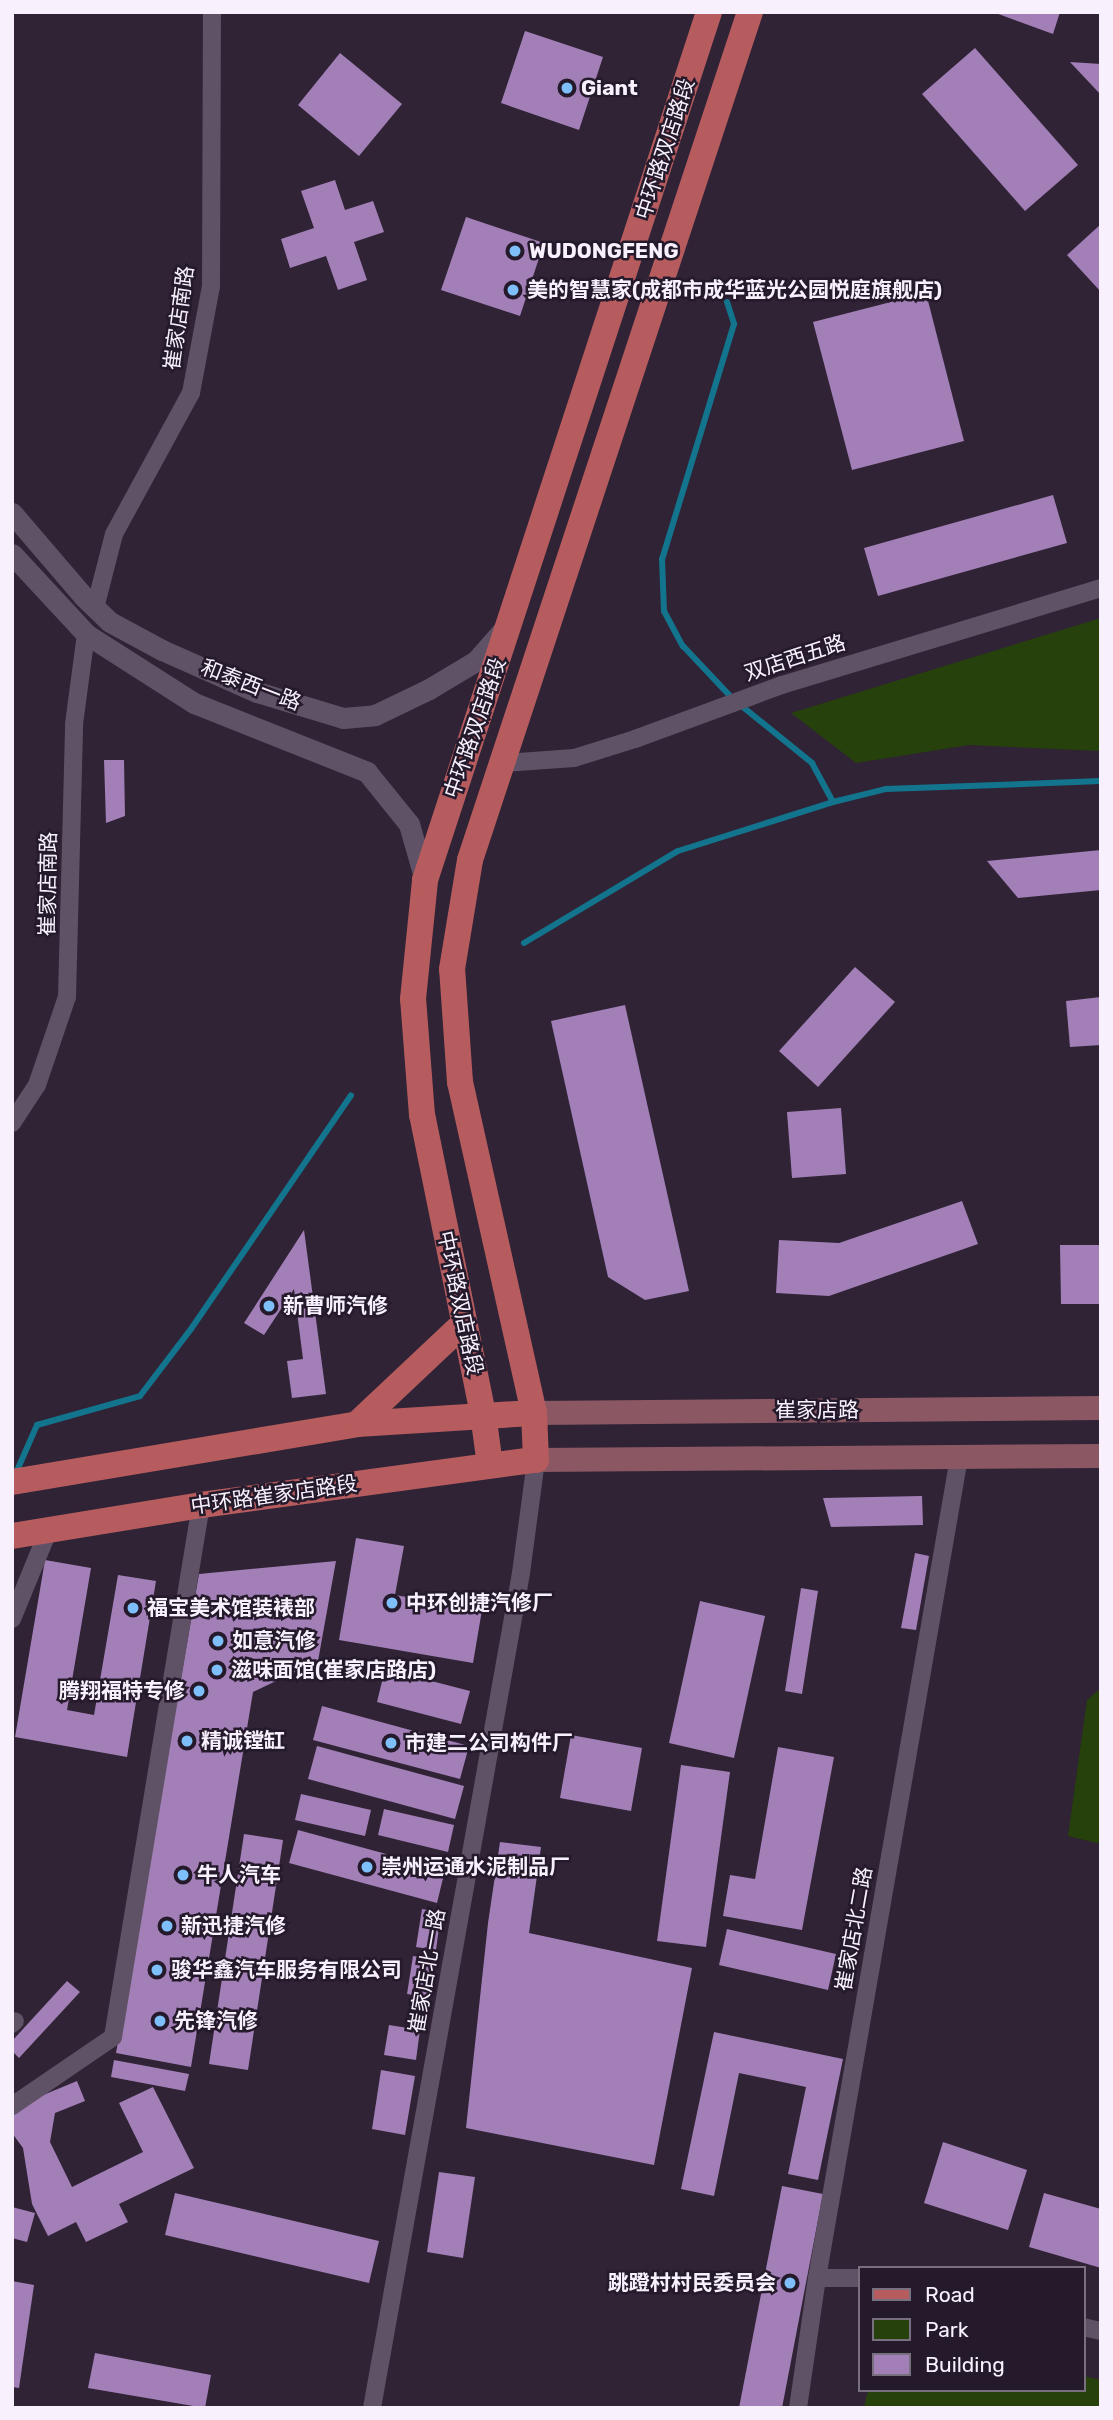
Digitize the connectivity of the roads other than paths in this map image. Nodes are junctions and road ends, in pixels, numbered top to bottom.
1 (212, 12) edge
2 (709, 12) edge
3 (750, 12) edge
4 (12, 513) edge
5 (12, 554) edge
6 (1101, 588) edge
7 (95, 608) junction
8 (513, 619) junction
9 (86, 634) junction
10 (504, 764) junction
11 (425, 880) junction
12 (12, 1123) edge
13 (463, 1324) junction
14 (1101, 1408) edge
15 (534, 1413) junction
16 (483, 1414) junction
17 (357, 1424) junction
18 (1101, 1456) edge
19 (959, 1458) junction
20 (536, 1460) junction
21 (489, 1465) junction
22 (12, 1482) edge
23 (201, 1504) junction
24 (32, 1532) edge
25 (12, 1619) edge
26 (12, 2106) edge
27 (817, 2278) junction
28 (858, 2278) edge
29 (372, 2408) edge
30 (798, 2408) edge

1 - 7 street, 崔家店南路
2 - 8 main road, 中环路双店路段
3 - 10 main road, 中环路双店路段
4 - 7 street, 和泰西一路
5 - 9 street, 和泰西一路
6 - 10 street, 双店西五路
7 - 8 street, 和泰西一路
8 - 11 main road, 中环路双店路段
9 - 11 street, 和泰西一路
9 - 12 street, 崔家店南路
10 - 15 main road, 中环路双店路段
11 - 13 main road, 中环路双店路段
13 - 16 main road, 中环路双店路段
13 - 17 main road
14 - 15 main road, 崔家店路
15 - 16 main road
15 - 20 main road, 中环路双店路段
16 - 17 main road
16 - 21 main road, 中环路双店路段
17 - 22 main road
18 - 19 main road
19 - 20 main road
19 - 27 street, 崔家店北二路
20 - 21 main road, 中环路崔家店路段
20 - 29 street, 崔家店北一路
21 - 23 main road, 中环路崔家店路段
23 - 24 main road, 中环路崔家店路段
23 - 26 street
24 - 25 street
27 - 28 street
27 - 30 street, 崔家店北二路

